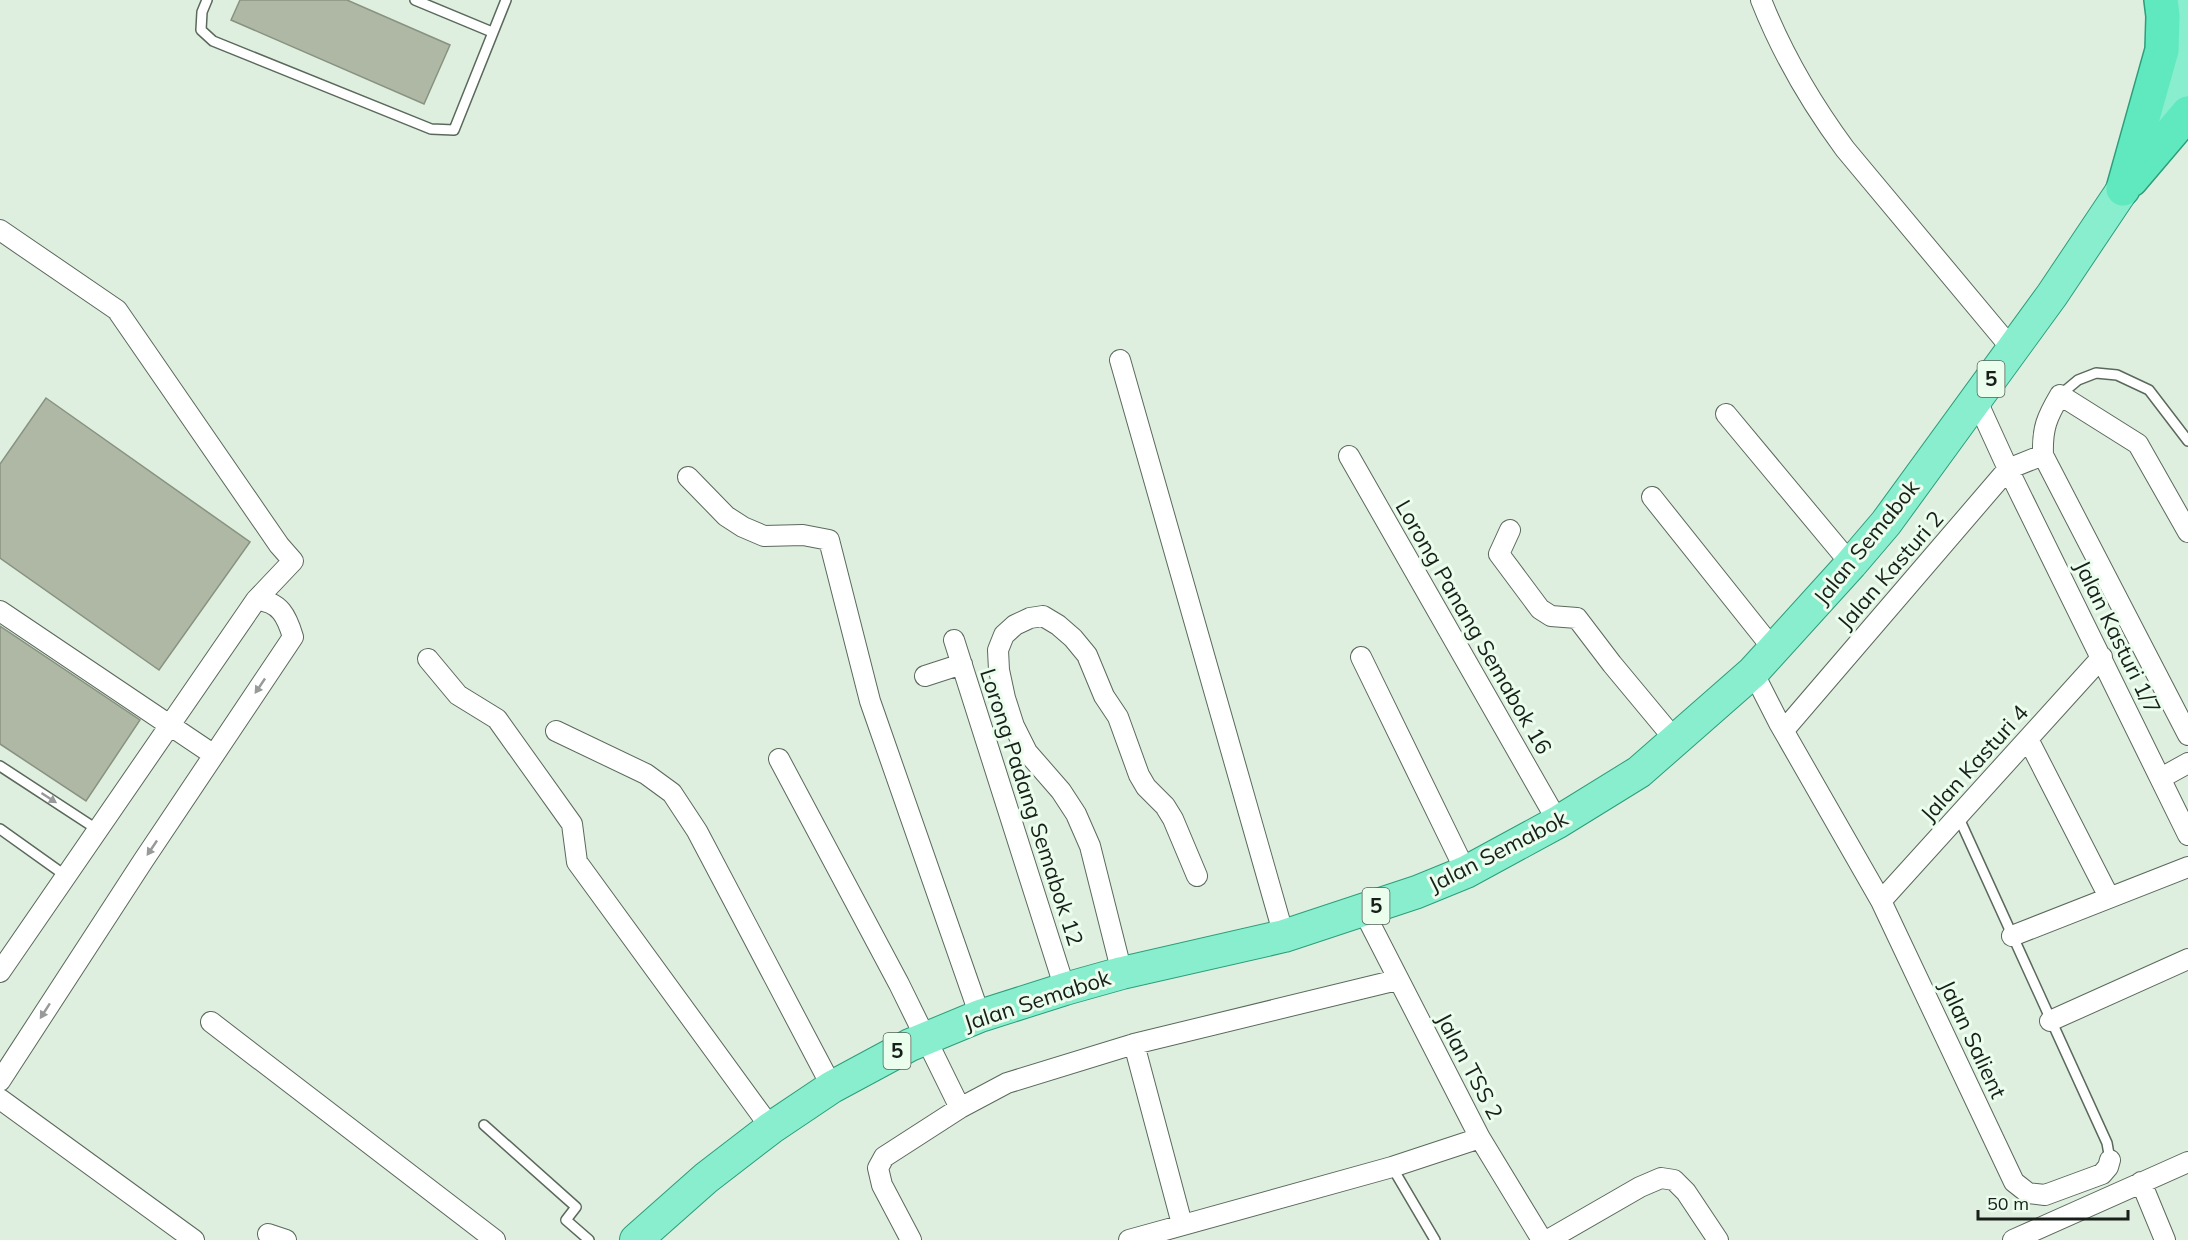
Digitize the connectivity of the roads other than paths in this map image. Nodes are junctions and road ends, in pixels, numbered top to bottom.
1 (207, 0) edge
2 (415, 0) edge
3 (506, 0) edge
4 (1761, 0) edge
5 (2161, 0) edge
6 (2179, 0) edge
7 (492, 32) junction
8 (2188, 53) edge
9 (2188, 113) edge
10 (2123, 189) junction
11 (0, 230) edge
12 (2012, 349) junction
13 (1120, 360) dead end
14 (2060, 395) junction
15 (1976, 399) junction
16 (1726, 414) dead end
17 (2188, 441) edge
18 (2043, 455) junction
19 (1349, 456) dead end
20 (2004, 460) junction
21 (688, 477) dead end
22 (1652, 497) dead end
23 (1510, 530) dead end
24 (2188, 532) edge
25 (1851, 564) junction
26 (256, 600) junction
27 (0, 611) edge
28 (954, 640) dead end
29 (1361, 657) dead end
30 (2102, 657) junction
31 (428, 659) dead end
32 (1763, 661) junction
33 (962, 664) junction
34 (925, 676) dead end
35 (1778, 721) junction
36 (170, 725) junction
37 (556, 731) dead end
38 (2188, 735) edge
39 (2028, 739) junction
40 (1676, 741) junction
41 (214, 755) junction
42 (780, 759) dead end
43 (2188, 763) edge
44 (0, 766) edge
45 (2161, 778) junction
46 (1958, 816) junction
47 (1558, 822) junction
48 (0, 829) edge
49 (98, 830) junction
50 (2188, 835) edge
51 (2188, 867) edge
52 (1466, 872) junction
53 (66, 876) junction
54 (1197, 876) dead end
55 (2109, 897) junction
56 (1881, 901) junction
57 (1363, 910) junction
58 (1284, 936) junction
59 (2012, 936) junction
60 (2188, 959) edge
61 (0, 972) edge
62 (1122, 973) junction
63 (1397, 980) junction
64 (1065, 989) junction
65 (980, 1016) junction
66 (2050, 1021) junction
67 (211, 1022) dead end
68 (926, 1037) junction
69 (1134, 1044) junction
70 (0, 1081) edge
71 (832, 1086) junction
72 (0, 1099) edge
73 (960, 1108) junction
74 (484, 1125) dead end
75 (771, 1128) junction
76 (1480, 1138) junction
77 (2110, 1160) joint
78 (2188, 1162) edge
79 (1392, 1167) junction
80 (2141, 1182) junction
81 (1182, 1224) junction
82 (1431, 1238) edge
83 (194, 1240) edge
84 (495, 1240) edge
85 (589, 1240) edge
86 (636, 1240) edge
87 (911, 1240) edge
88 (1129, 1240) edge
89 (1542, 1240) edge
90 (1548, 1240) edge
91 (1718, 1240) edge
92 (2013, 1240) edge
93 (2165, 1240) edge

1 - 7 lane
2 - 7 lane
3 - 7 lane
4 - 12 street
5 - 10 highway
6 - 10 main road, Jalan Semabok / 5
8 - 10 main road, Jalan Semabok / 5
9 - 10 highway
10 - 12 main road, Jalan Semabok / 5
11 - 26 street
12 - 15 main road, Jalan Semabok / 5
13 - 58 street
14 - 17 lane
14 - 18 street
14 - 24 street
15 - 20 street, Jalan Kasturi 1/7
15 - 25 main road, Jalan Semabok / 5
16 - 25 street
18 - 20 street, Jalan Kasturi 2
18 - 38 street, Jalan Kasturi 1/7
19 - 47 street, Lorong Panang Semabok 16
20 - 30 street, Jalan Kasturi 1/7
20 - 35 street, Jalan Kasturi 2
21 - 65 street
22 - 32 street, Jalan Salient
23 - 40 street
25 - 32 main road, Jalan Semabok / 5
26 - 36 street
26 -> 41 street
27 - 36 street
28 - 33 street, Lorong Padang Semabok 12
29 - 52 street
30 - 39 street, Jalan Kasturi 4
30 - 45 street, Jalan Kasturi 1/7
31 - 75 street
32 - 35 street, Jalan Salient
32 - 40 main road, Jalan Semabok / 5
33 - 34 street
33 - 64 street, Lorong Padang Semabok 12
35 - 56 street, Jalan Salient
36 - 41 street
36 - 49 street
37 - 71 street
39 - 46 street, Jalan Kasturi 4
39 - 55 street
40 - 47 main road, Jalan Semabok / 5
41 -> 70 street
42 - 68 street
43 - 45 street
44 -> 49 lane
45 - 50 street, Jalan Kasturi 1/7
46 - 56 street, Jalan Kasturi 4
46 - 59 lane
47 - 52 main road, Jalan Semabok / 5
48 - 53 lane
49 - 53 street
51 - 55 street
52 - 57 main road, Jalan Semabok / 5
53 - 61 street
54 - 62 street
55 - 59 street
56 - 77 street, Jalan Salient
57 - 58 main road, Jalan Semabok / 5
57 - 63 street, Jalan TSS 2
58 - 62 main road, Jalan Semabok / 5
59 - 66 lane
60 - 66 street
62 - 64 main road, Jalan Semabok / 5
63 - 69 street
63 - 76 street, Jalan TSS 2
64 - 65 main road, Jalan Semabok / 5
65 - 68 main road, Jalan Semabok / 5
66 - 77 lane
67 - 84 street
68 - 71 main road, Jalan Semabok / 5
68 - 73 street
69 - 73 street
69 - 81 street
71 - 75 main road, Jalan Semabok / 5
72 - 83 street
73 - 87 street
74 - 85 lane
75 - 86 main road, Jalan Semabok / 5
76 - 79 street
76 - 89 street, Jalan TSS 2
78 - 80 street
79 - 81 street
79 - 82 lane
80 - 92 street
80 - 93 street
81 - 88 street
90 - 91 street

